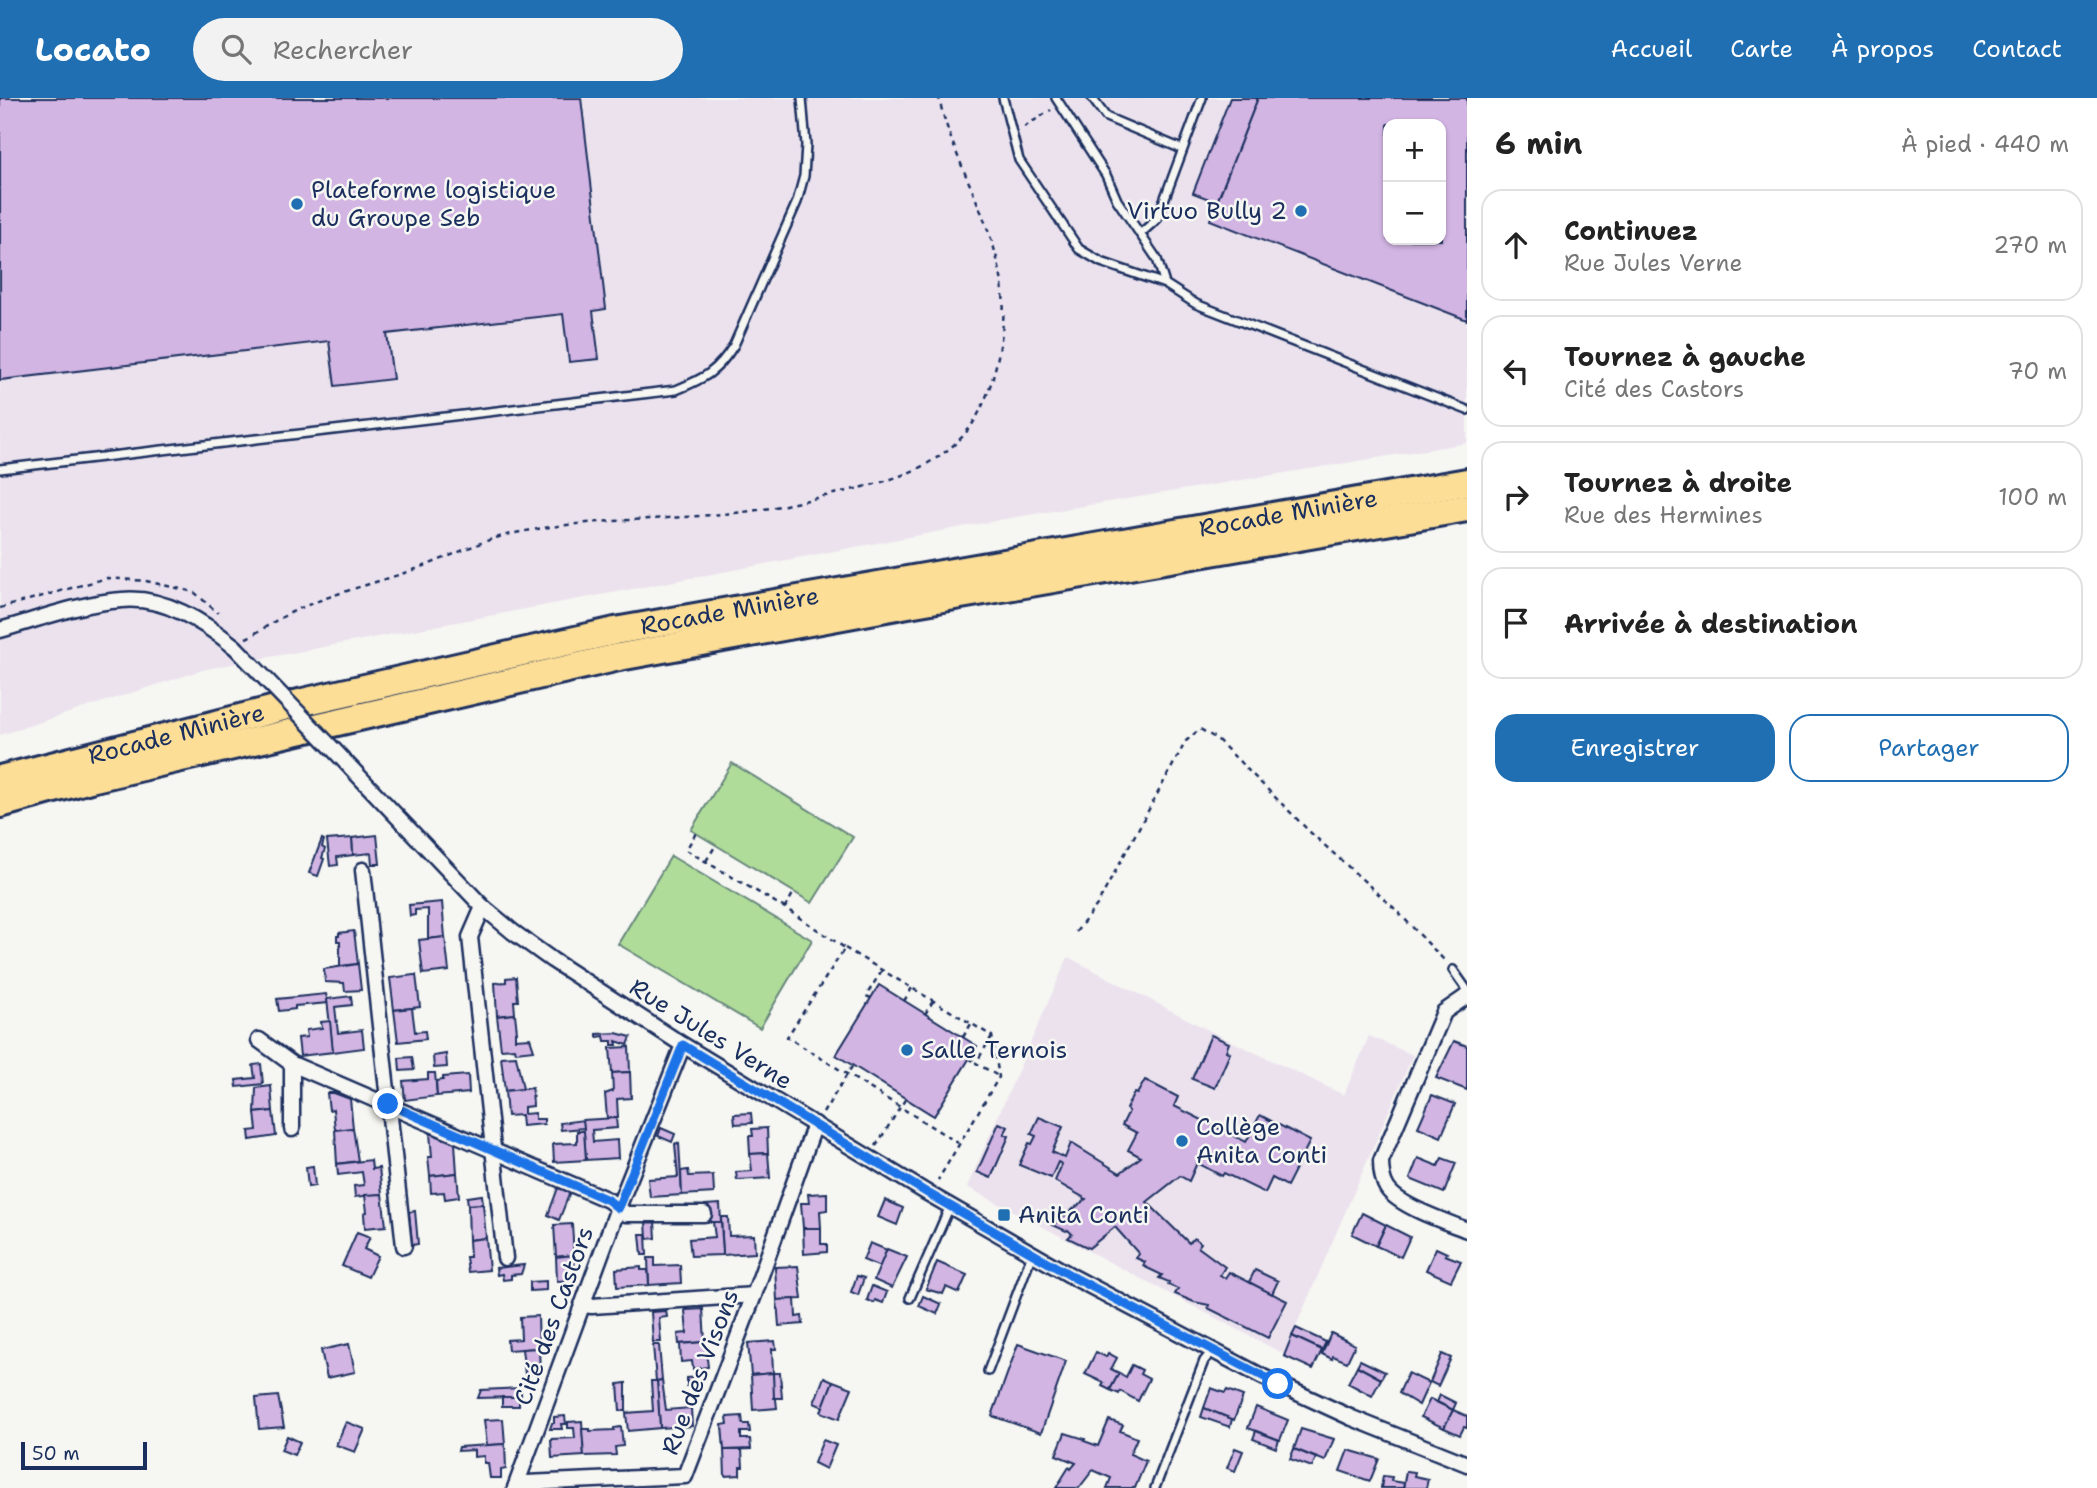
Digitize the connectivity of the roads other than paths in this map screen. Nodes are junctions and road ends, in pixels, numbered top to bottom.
1 (802, 98) edge
2 (1003, 98) edge
3 (1092, 98) edge
4 (1202, 98) edge
5 (1058, 101) edge
6 (1182, 149) junction
7 (1140, 234) junction
8 (1164, 284) junction
9 (1467, 410) edge
10 (0, 469) edge
11 (1467, 482) edge
12 (1467, 508) edge
13 (0, 630) edge
14 (0, 779) edge
15 (0, 804) edge
16 (363, 870) dead end
17 (484, 906) junction
18 (1453, 970) road end
19 (1467, 990) edge
20 (1467, 996) edge
21 (259, 1040) dead end
22 (683, 1045) junction
23 (292, 1064) junction
24 (388, 1104) junction
25 (816, 1124) junction
26 (292, 1129) dead end
27 (494, 1150) junction
28 (950, 1206) junction
29 (618, 1208) junction
30 (704, 1214) dead end
31 (1467, 1230) edge
32 (404, 1246) dead end
33 (1032, 1254) junction
34 (505, 1258) dead end
35 (754, 1295) junction
36 (910, 1298) dead end
37 (582, 1305) junction
38 (1212, 1350) junction
39 (988, 1371) dead end
40 (1467, 1464) edge
41 (669, 1482) edge
42 (595, 1484) edge
43 (516, 1487) edge
44 (1155, 1488) edge

1 - 10 lane
2 - 8 lane
3 - 6 lane
4 - 6 lane
5 - 7 lane
6 - 7 lane
7 - 8 lane
8 - 9 lane
11 - 14 highway, Rocade Minière
12 - 15 highway, Rocade Minière
13 - 17 street, Rue Jules Verne, bridge
16 - 24 street
17 - 22 street, Rue Jules Verne
17 - 27 street
18 - 19 lane
20 - 31 street
21 - 23 street
22 - 25 street, Rue Jules Verne
22 - 29 street, Cité des Castors
23 - 24 street
23 - 26 street
24 - 27 street
24 - 32 street
25 - 28 street, Rue Jules Verne
25 - 35 street, Rue des Visons
27 - 29 street
27 - 34 street
28 - 33 street, Rue Jules Verne
28 - 36 lane
29 - 30 street
29 - 37 street, Cité des Castors
33 - 38 street, Rue Jules Verne
33 - 39 lane
35 - 37 street
35 - 41 street, Rue des Visons
37 - 43 street, Cité des Castors
38 - 40 street, Rue Jules Verne
38 - 44 lane
41 - 42 street, Rue des Visons
42 - 43 street, Rue des Visons

